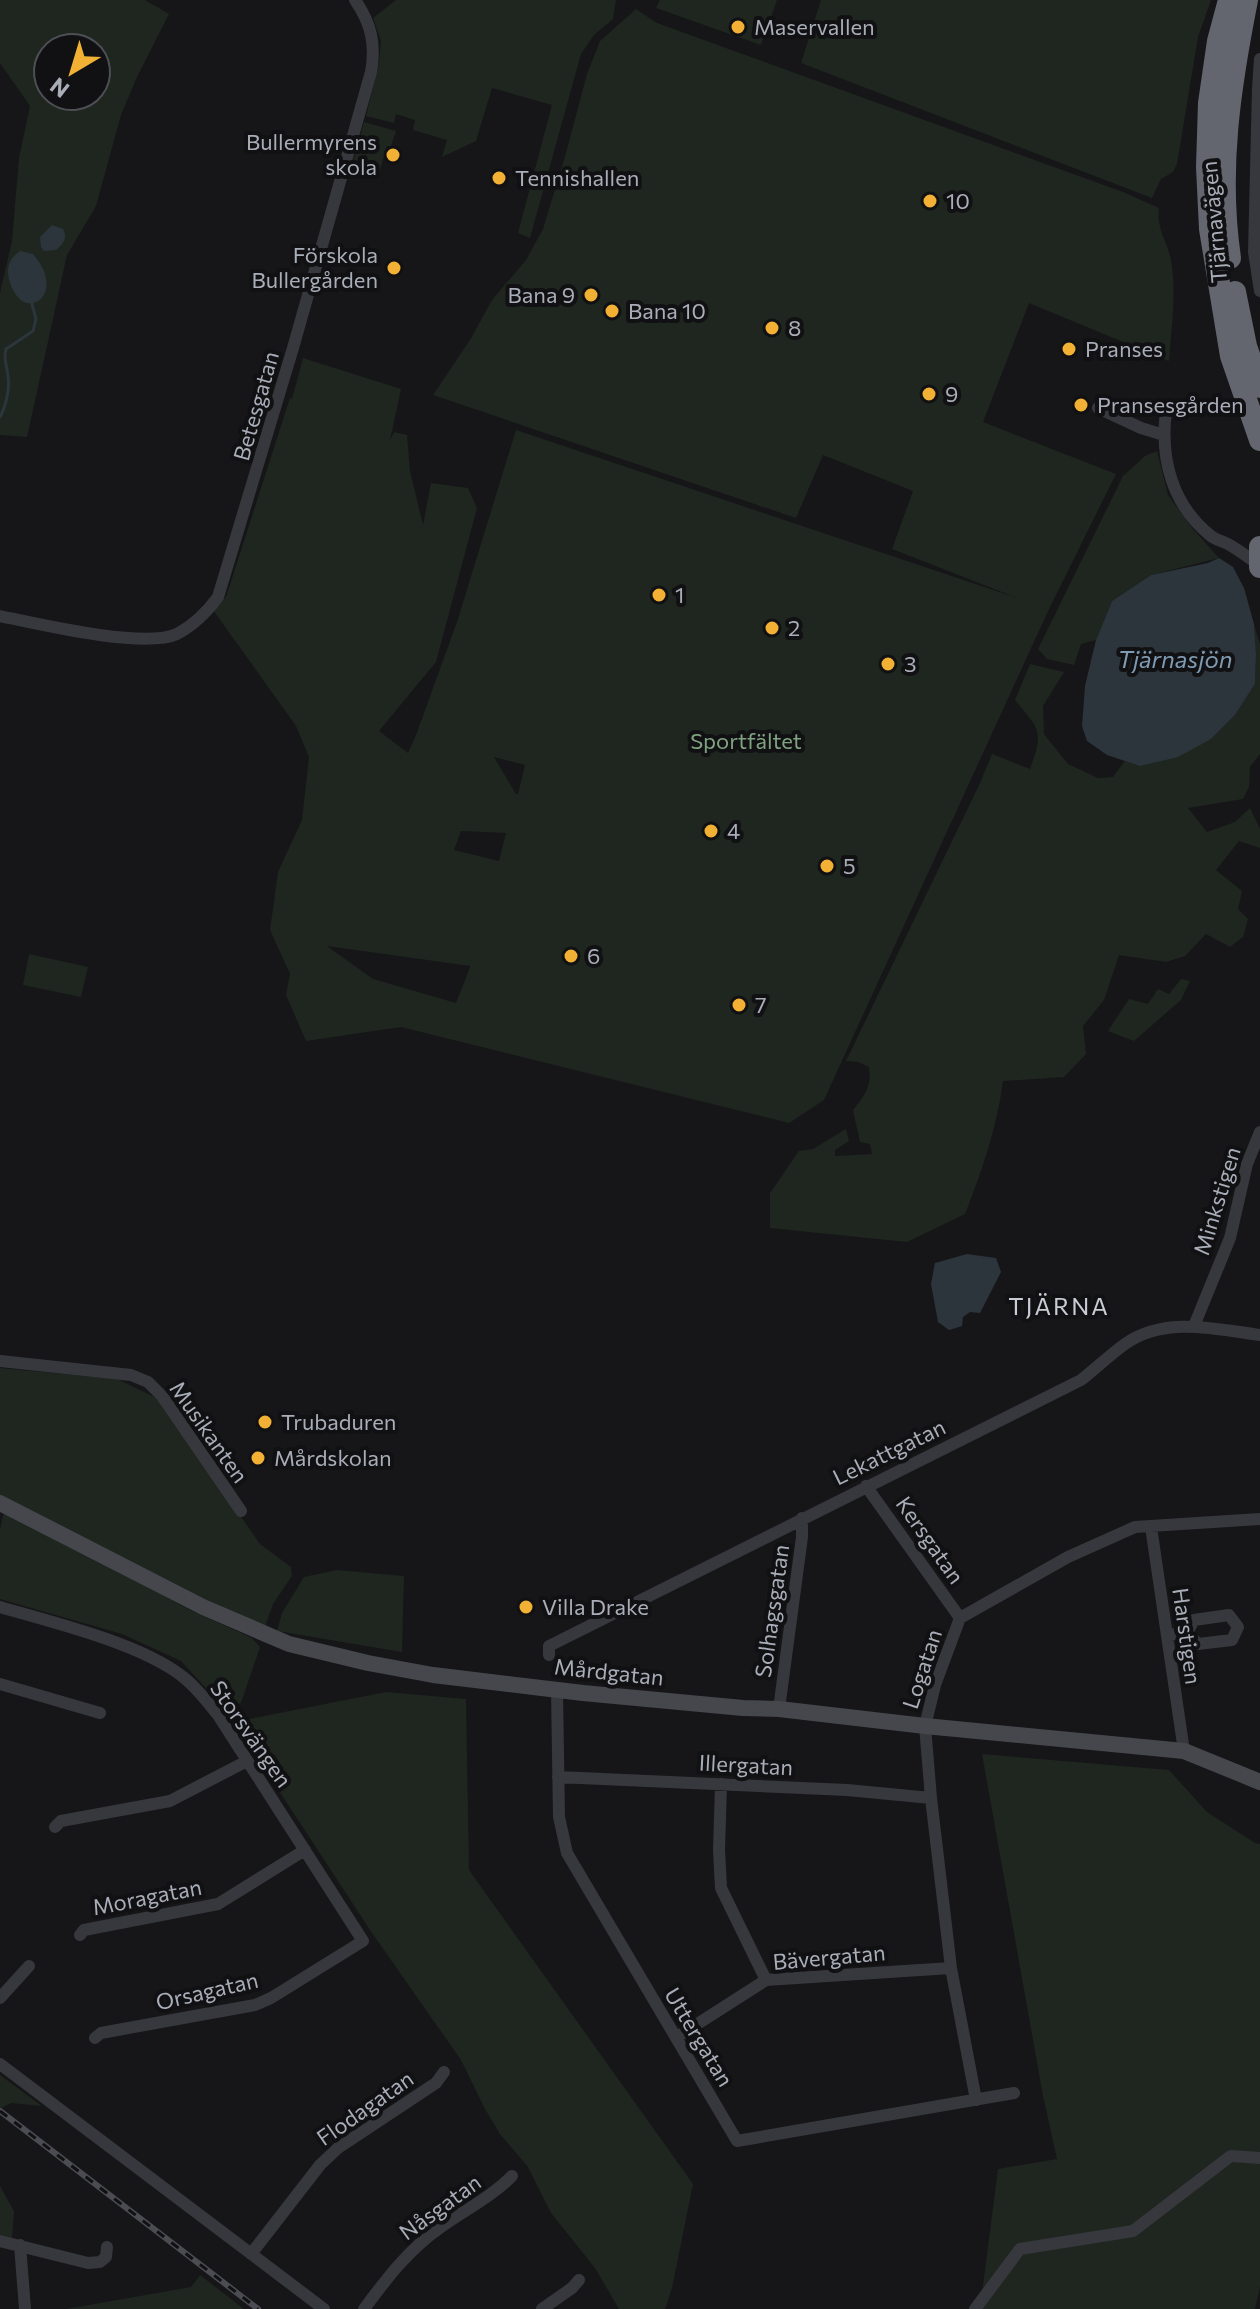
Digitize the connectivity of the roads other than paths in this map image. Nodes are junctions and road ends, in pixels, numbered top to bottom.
1 (355, 0) edge
2 (1229, 0) edge
3 (1247, 0) edge
4 (1260, 59) edge
5 (1259, 89) edge
6 (1260, 291) edge
7 (1260, 387) edge
8 (1098, 408) dead end
9 (1166, 411) dead end
10 (1164, 435) junction
11 (1260, 440) edge
12 (1260, 539) edge
13 (1227, 543) junction
14 (1260, 547) edge
15 (1260, 566) edge
16 (0, 616) edge
17 (1260, 1132) edge
18 (1194, 1326) junction
19 (1260, 1335) edge
20 (0, 1361) edge
21 (866, 1486) junction
22 (0, 1505) edge
23 (241, 1511) dead end
24 (802, 1518) junction
25 (1260, 1519) edge
26 (1151, 1527) junction
27 (0, 1607) edge
28 (960, 1618) junction
29 (1187, 1633) dead end
30 (1167, 1635) junction
31 (549, 1655) dead end
32 (0, 1684) edge
33 (557, 1690) junction
34 (779, 1709) junction
35 (100, 1713) dead end
36 (925, 1726) junction
37 (1184, 1751) junction
38 (247, 1761) junction
39 (1252, 1774) edge
40 (558, 1777) junction
41 (1260, 1782) edge
42 (721, 1784) junction
43 (931, 1798) junction
44 (55, 1827) dead end
45 (305, 1850) junction
46 (80, 1935) dead end
47 (363, 1941) joint
48 (29, 1966) dead end
49 (951, 1968) junction
50 (766, 1980) junction
51 (0, 1998) edge
52 (677, 2037) junction
53 (95, 2038) dead end
54 (0, 2064) edge
55 (444, 2072) dead end
56 (1014, 2093) dead end
57 (976, 2100) junction
58 (1260, 2158) edge
59 (512, 2176) dead end
60 (0, 2241) edge
61 (20, 2245) junction
62 (107, 2247) dead end
63 (251, 2254) junction
64 (579, 2280) dead end
65 (25, 2309) edge
66 (324, 2309) edge
67 (364, 2309) edge
68 (542, 2309) edge
69 (975, 2309) edge

1 - 16 street, Betesgatan
2 - 11 highway, Tjärnavägen
3 - 7 highway, Tjärnavägen
4 - 5 street
5 - 6 street
8 - 10 street
9 - 10 street
10 - 13 street
12 - 13 street
13 - 15 street
14 - 15 highway
17 - 18 street, Minkstigen
18 - 19 street, Lekattgatan
18 - 21 street, Lekattgatan
20 - 23 street, Musikanten
21 - 24 street, Lekattgatan
21 - 28 street, Kersgatan
22 - 33 street, Mårdgatan
24 - 31 street, Lekattgatan
24 - 34 street, Solhagsgatan
25 - 26 street, Logatan
26 - 28 street, Logatan
26 - 30 street, Harstigen
27 - 38 street, Storsvängen
28 - 36 street, Logatan
29 - 30 street
30 - 37 street, Harstigen
32 - 35 street
33 - 34 street, Mårdgatan
33 - 40 street, Uttergatan
34 - 36 street, Mårdgatan
36 - 37 street, Mårdgatan
36 - 43 street, Logatan
37 - 39 street, Mårdgatan
38 - 44 street
38 - 45 street, Storsvängen
39 - 41 street, Mårdgatan
40 - 42 street, Illergatan
40 - 52 street, Uttergatan
42 - 43 street, Illergatan
42 - 50 street
43 - 49 street, Logatan
45 - 46 street, Moragatan
45 - 47 street, Storsvängen
47 - 53 street, Orsagatan
48 - 51 street
49 - 50 street, Bävergatan
49 - 57 street, Logatan
50 - 52 street, Bävergatan
52 - 57 street, Uttergatan
54 - 63 street
55 - 63 street, Flodagatan
56 - 57 street, Uttergatan
58 - 69 street
59 - 67 street, Nåsgatan
60 - 61 street
61 - 62 street
61 - 65 street
63 - 66 street
64 - 68 street

